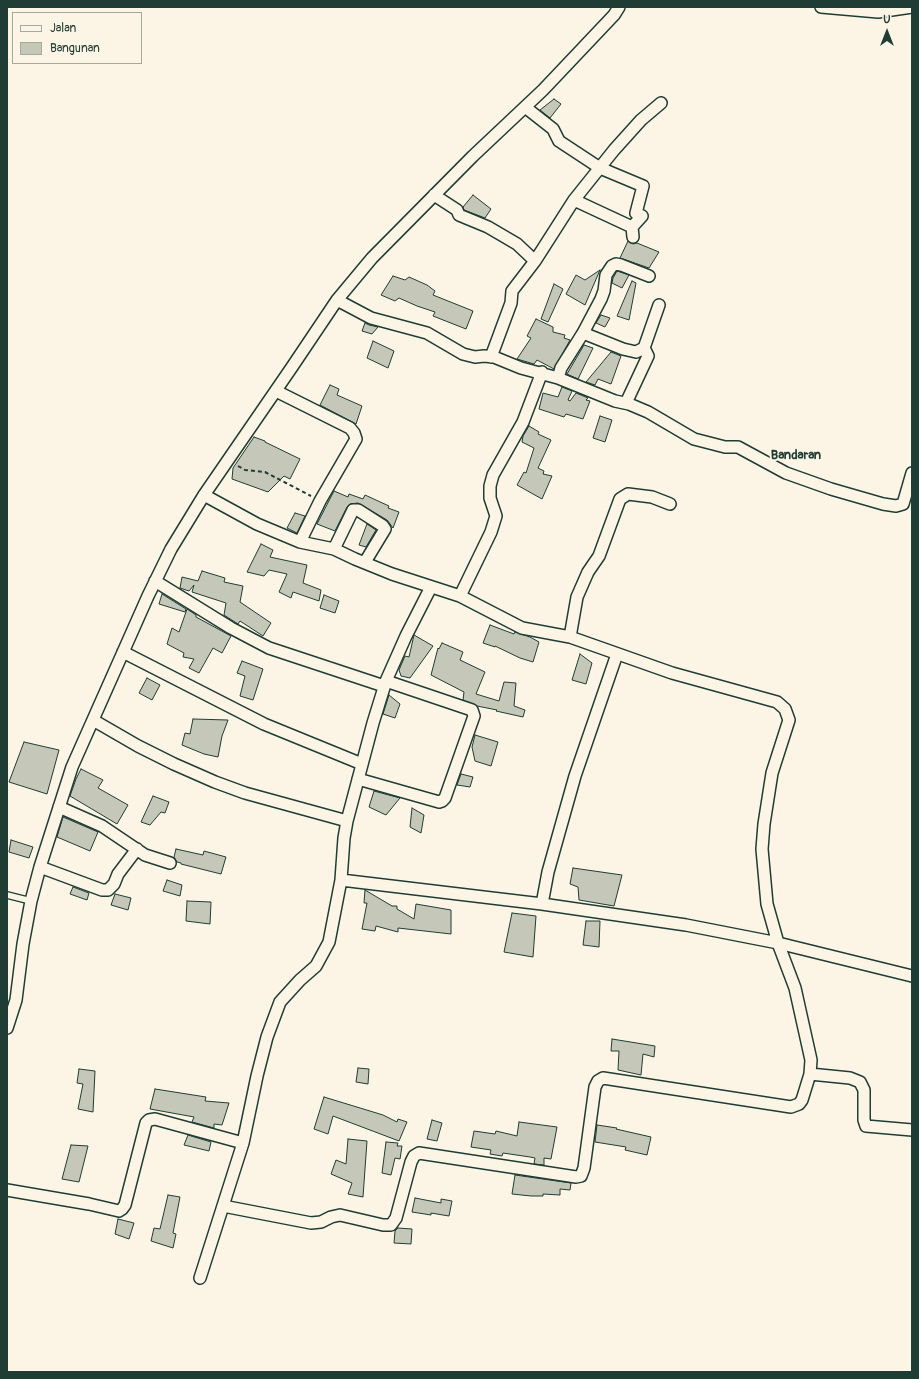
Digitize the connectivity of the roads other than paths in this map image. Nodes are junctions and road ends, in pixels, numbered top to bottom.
1 (620, 7) edge
2 (821, 7) edge
3 (912, 7) edge
4 (661, 103) dead end
5 (525, 107) junction
6 (600, 168) junction
7 (434, 195) junction
8 (574, 200) junction
9 (535, 261) junction
10 (650, 276) dead end
11 (336, 300) junction
12 (659, 305) dead end
13 (583, 333) junction
14 (644, 348) junction
15 (491, 357) junction
16 (542, 372) junction
17 (558, 378) junction
18 (276, 391) junction
19 (626, 403) junction
20 (912, 473) edge
21 (204, 495) junction
22 (670, 504) dead end
23 (300, 542) junction
24 (334, 549) junction
25 (365, 562) junction
26 (155, 581) junction
27 (431, 587) junction
28 (460, 596) junction
29 (570, 637) junction
30 (123, 652) junction
31 (618, 654) junction
32 (385, 684) junction
33 (93, 720) junction
34 (362, 764) junction
35 (358, 779) junction
36 (59, 807) junction
37 (347, 821) junction
38 (137, 849) junction
39 (170, 863) dead end
40 (40, 867) junction
41 (341, 880) junction
42 (7, 895) edge
43 (31, 901) junction
44 (542, 904) junction
45 (778, 943) junction
46 (912, 976) edge
47 (7, 1028) edge
48 (810, 1074) junction
49 (912, 1130) edge
50 (243, 1144) junction
51 (7, 1190) edge
52 (223, 1206) junction
53 (200, 1278) dead end

1 - 5 street
2 - 3 street
4 - 6 street
5 - 6 street
5 - 7 street
6 - 8 street
6 - 8 street
7 - 9 street
7 - 11 street
8 - 9 street
9 - 15 street
10 - 13 street
11 - 15 street
11 - 18 street
12 - 14 street
13 - 14 street
13 - 17 street
14 - 19 street
15 - 16 street
16 - 17 street
16 - 28 street
17 - 19 street
18 - 21 street
18 - 23 street
19 - 20 street
21 - 23 street
21 - 26 street
22 - 29 street
23 - 24 street
24 - 25 street
24 - 25 street
25 - 27 street
26 - 30 street
26 - 32 street
27 - 28 street
27 - 32 street
28 - 29 street
29 - 31 street
30 - 33 street
30 - 34 street
31 - 44 street
31 - 45 street
32 - 34 street
32 - 35 street
33 - 36 street
33 - 37 street
34 - 35 street
35 - 37 street
36 - 38 street
36 - 40 street
37 - 41 street
38 - 39 street
38 - 40 street
40 - 43 street
41 - 44 street
41 - 50 street
42 - 43 lane
43 - 47 street
44 - 45 street
45 - 46 street
45 - 48 street
48 - 49 street
48 - 52 street
50 - 51 street
50 - 52 street
52 - 53 street

